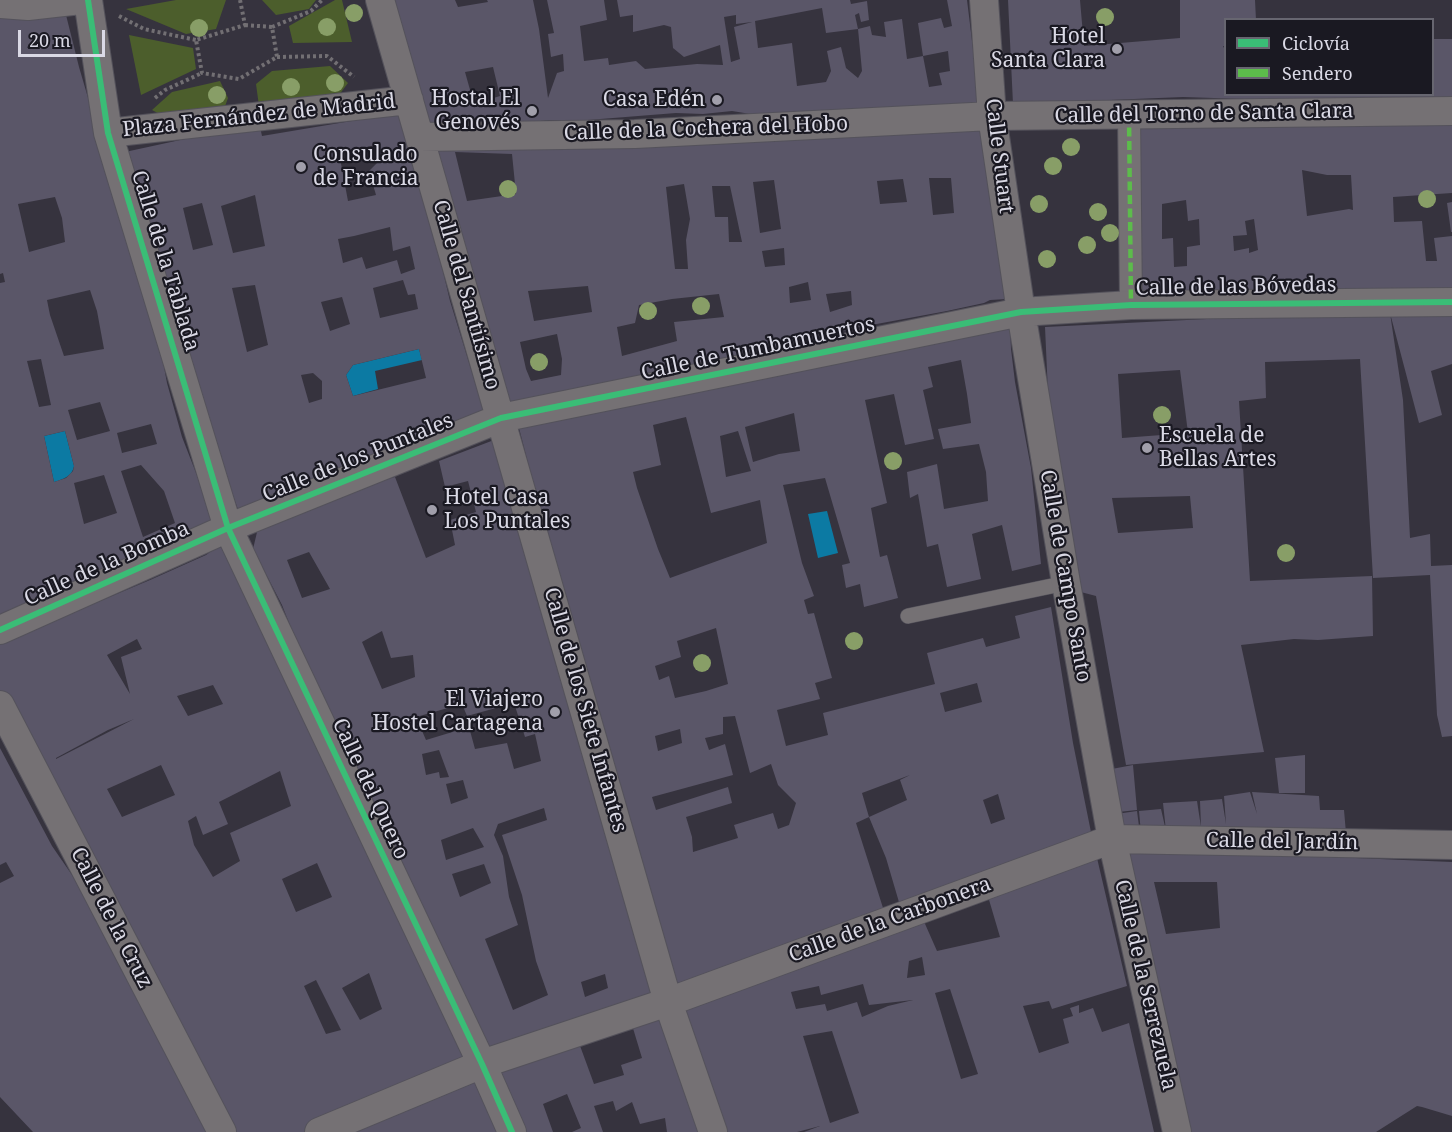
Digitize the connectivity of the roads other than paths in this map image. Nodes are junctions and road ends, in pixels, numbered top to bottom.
1 (380, 0) edge
2 (984, 0) edge
3 (86, 1) edge
4 (0, 4) edge
5 (409, 100) junction
6 (1452, 111) edge
7 (1129, 114) junction
8 (992, 116) junction
9 (108, 133) junction
10 (420, 137) junction
11 (1452, 302) edge
12 (1131, 304) junction
13 (1021, 312) junction
14 (501, 418) junction
15 (228, 528) junction
16 (1065, 583) junction
17 (908, 616) dead end
18 (0, 630) edge
19 (0, 705) edge
20 (1112, 839) junction
21 (1452, 845) edge
22 (668, 1002) junction
23 (482, 1064) junction
24 (222, 1132) edge
25 (320, 1132) edge
26 (512, 1132) edge
27 (713, 1132) edge
28 (1177, 1132) edge

1 - 5 street, Calle del Santiísimo
2 - 8 street, Calle Stuart
3 - 4 street
3 - 9 street, Calle de la Tablada
5 - 9 street, Plaza Fernández de Madrid
5 - 10 street, Calle del Santiísimo
6 - 7 street, Calle del Torno de Santa Clara
7 - 8 street, Calle del Torno de Santa Clara
7 - 12 street
8 - 10 street, Calle de la Cochera del Hobo
8 - 13 street, Calle Stuart
9 - 15 street, Calle de la Tablada
10 - 14 street, Calle del Santiísimo
11 - 12 street, Calle de las Bóvedas
12 - 13 street, Calle de las Bóvedas
13 - 14 street, Calle de Tumbamuertos
13 - 16 street, Calle de Campo Santo
14 - 15 street, Calle de los Puntales
14 - 22 street, Calle de los Siete Infantes
15 - 18 street, Calle de la Bomba
15 - 23 street, Calle del Quero
16 - 17 lane
16 - 20 street, Calle de Campo Santo
19 - 24 street, Calle de la Cruz
20 - 21 street, Calle del Jardín
20 - 22 street, Calle de la Carbonera
20 - 28 street, Calle de la Serrezuela
22 - 23 street, Calle de la Carbonera
22 - 27 street, Calle de los Siete Infantes
23 - 25 street, Calle de la Carbonera
23 - 26 street, Calle del Quero

